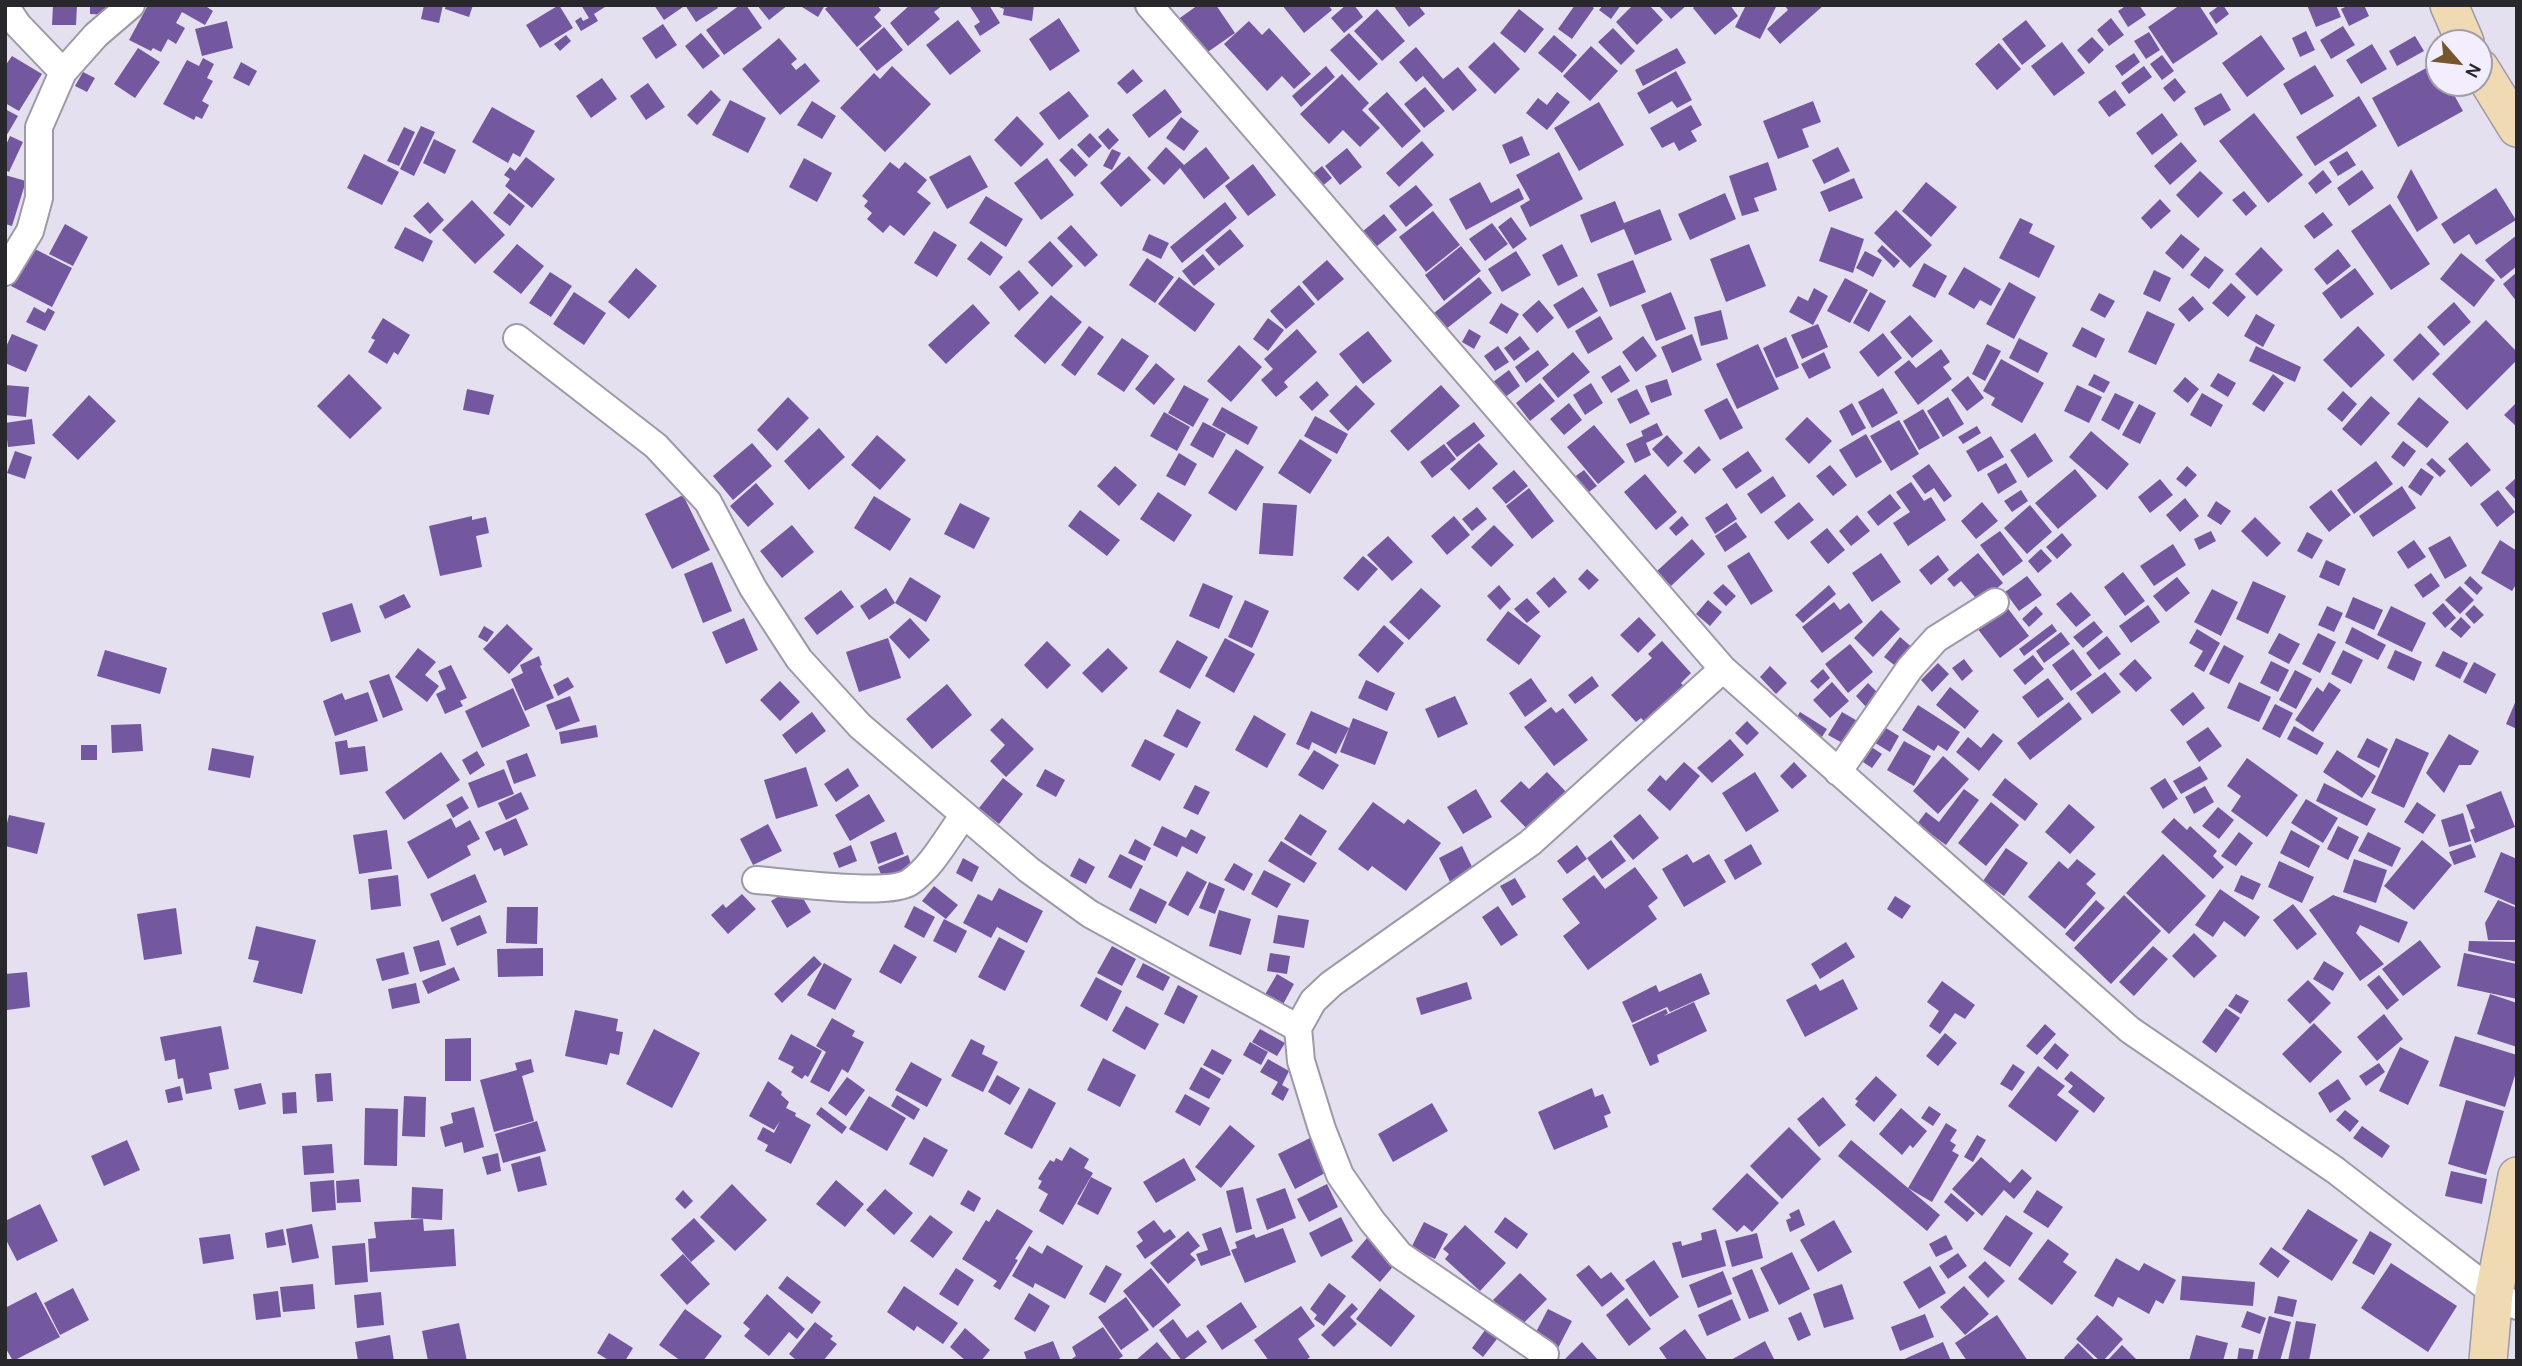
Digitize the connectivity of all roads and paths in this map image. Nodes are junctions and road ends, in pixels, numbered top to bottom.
1 (131, 5) edge
2 (1149, 5) edge
3 (2449, 5) edge
4 (5, 6) edge
5 (2459, 28) edge
6 (63, 72) junction
7 (2494, 91) edge
8 (2517, 128) edge
9 (5, 272) edge
10 (517, 338) dead end
11 (1994, 602) dead end
12 (1723, 669) junction
13 (1838, 772) junction
14 (964, 815) junction
15 (756, 880) dead end
16 (1298, 1028) junction
17 (2517, 1177) edge
18 (2506, 1299) edge
19 (1545, 1354) dead end
20 (2488, 1361) edge

1 - 6 street
2 - 12 street
3 - 5 main road
4 - 6 street
6 - 9 street
7 - 8 main road
10 - 14 street
11 - 13 street
12 - 13 street
12 - 16 street
13 - 18 street
14 - 15 street
14 - 16 street
16 - 19 street
17 - 18 main road
18 - 20 main road

